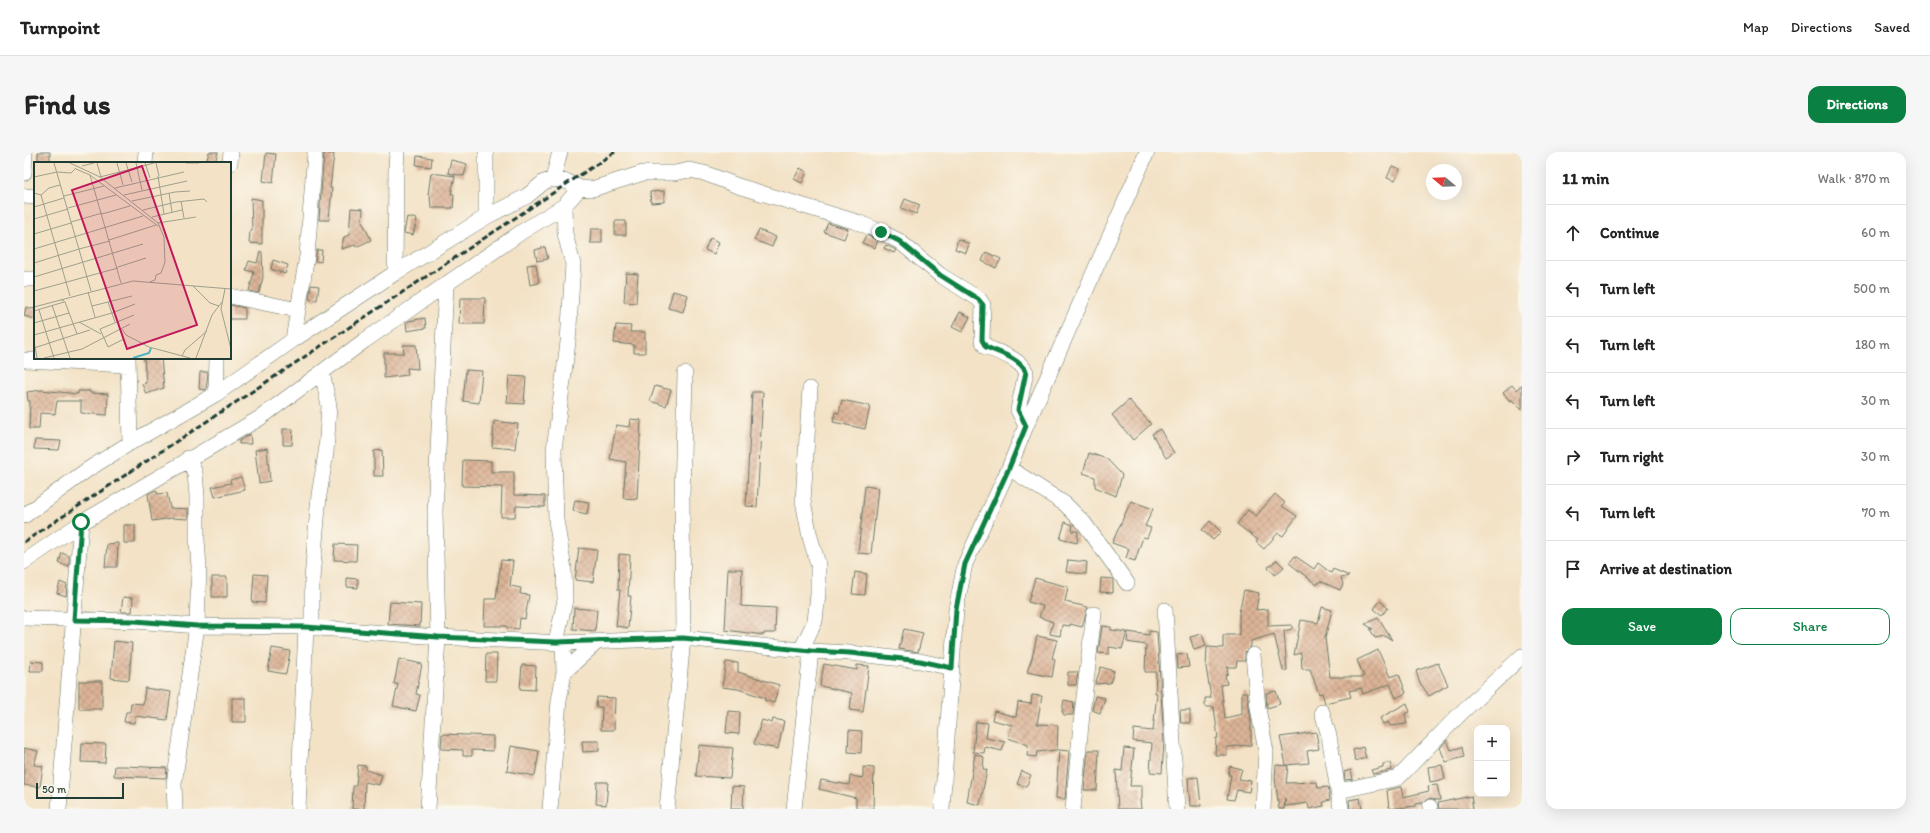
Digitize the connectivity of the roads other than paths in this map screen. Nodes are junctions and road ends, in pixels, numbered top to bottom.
1 (25, 152) edge
2 (146, 152) edge
3 (231, 152) edge
4 (315, 152) edge
5 (397, 152) edge
6 (486, 152) edge
7 (560, 152) edge
8 (1147, 152) edge
9 (145, 162) edge
10 (230, 162) edge
11 (24, 173) edge
12 (553, 179) junction
13 (580, 188) junction
14 (24, 196) edge
15 (34, 197) edge
16 (564, 206) junction
17 (486, 217) junction
18 (395, 273) junction
19 (446, 284) junction
20 (231, 296) edge
21 (298, 310) junction
22 (293, 340) junction
23 (217, 359) edge
24 (24, 360) edge
25 (128, 361) edge
26 (322, 372) junction
27 (685, 374) dead end
28 (810, 389) dead end
29 (216, 394) junction
30 (1026, 426) junction
31 (130, 443) junction
32 (188, 458) junction
33 (1009, 468) junction
34 (24, 516) edge
35 (81, 522) junction
36 (24, 562) edge
37 (1127, 583) dead end
38 (1165, 610) dead end
39 (1094, 614) dead end
40 (24, 618) edge
41 (74, 620) junction
42 (197, 626) junction
43 (309, 628) junction
44 (438, 637) junction
45 (683, 638) junction
46 (598, 641) junction
47 (560, 643) junction
48 (806, 651) junction
49 (1253, 655) dead end
50 (1522, 656) edge
51 (952, 668) junction
52 (564, 672) junction
53 (1322, 712) dead end
54 (1339, 791) junction
55 (59, 809) edge
56 (175, 809) edge
57 (298, 809) edge
58 (428, 809) edge
59 (550, 809) edge
60 (667, 809) edge
61 (794, 809) edge
62 (942, 809) edge
63 (1073, 809) edge
64 (1177, 809) edge
65 (1263, 809) edge
66 (1341, 809) edge

1 - 11 street
2 - 9 street
3 - 10 street
4 - 21 street
5 - 18 street
6 - 17 street
7 - 12 street
8 - 30 street
12 - 13 street
12 - 17 street
13 - 16 street
13 - 30 street
14 - 15 street
16 - 19 street
16 - 47 street
17 - 18 street
18 - 22 street
19 - 26 street
19 - 44 street
20 - 21 street
21 - 22 street
22 - 29 street
23 - 29 street
24 - 25 street
25 - 31 street
26 - 32 street
26 - 43 street
27 - 45 street
28 - 48 street
29 - 31 street
30 - 33 street
31 - 34 street
32 - 35 street
32 - 42 street
33 - 37 street
33 - 51 street
35 - 36 street
35 - 41 street
38 - 64 street
39 - 63 street
40 - 41 street
41 - 42 street
41 - 55 street
42 - 43 street
42 - 56 street
43 - 44 street
43 - 57 street
44 - 47 street
44 - 58 street
45 - 46 street
45 - 48 street
45 - 60 street
46 - 47 street
46 - 52 street
47 - 52 street
48 - 51 street
48 - 61 street
49 - 65 street
50 - 54 street
51 - 62 street
52 - 59 street
53 - 54 street
54 - 66 street

